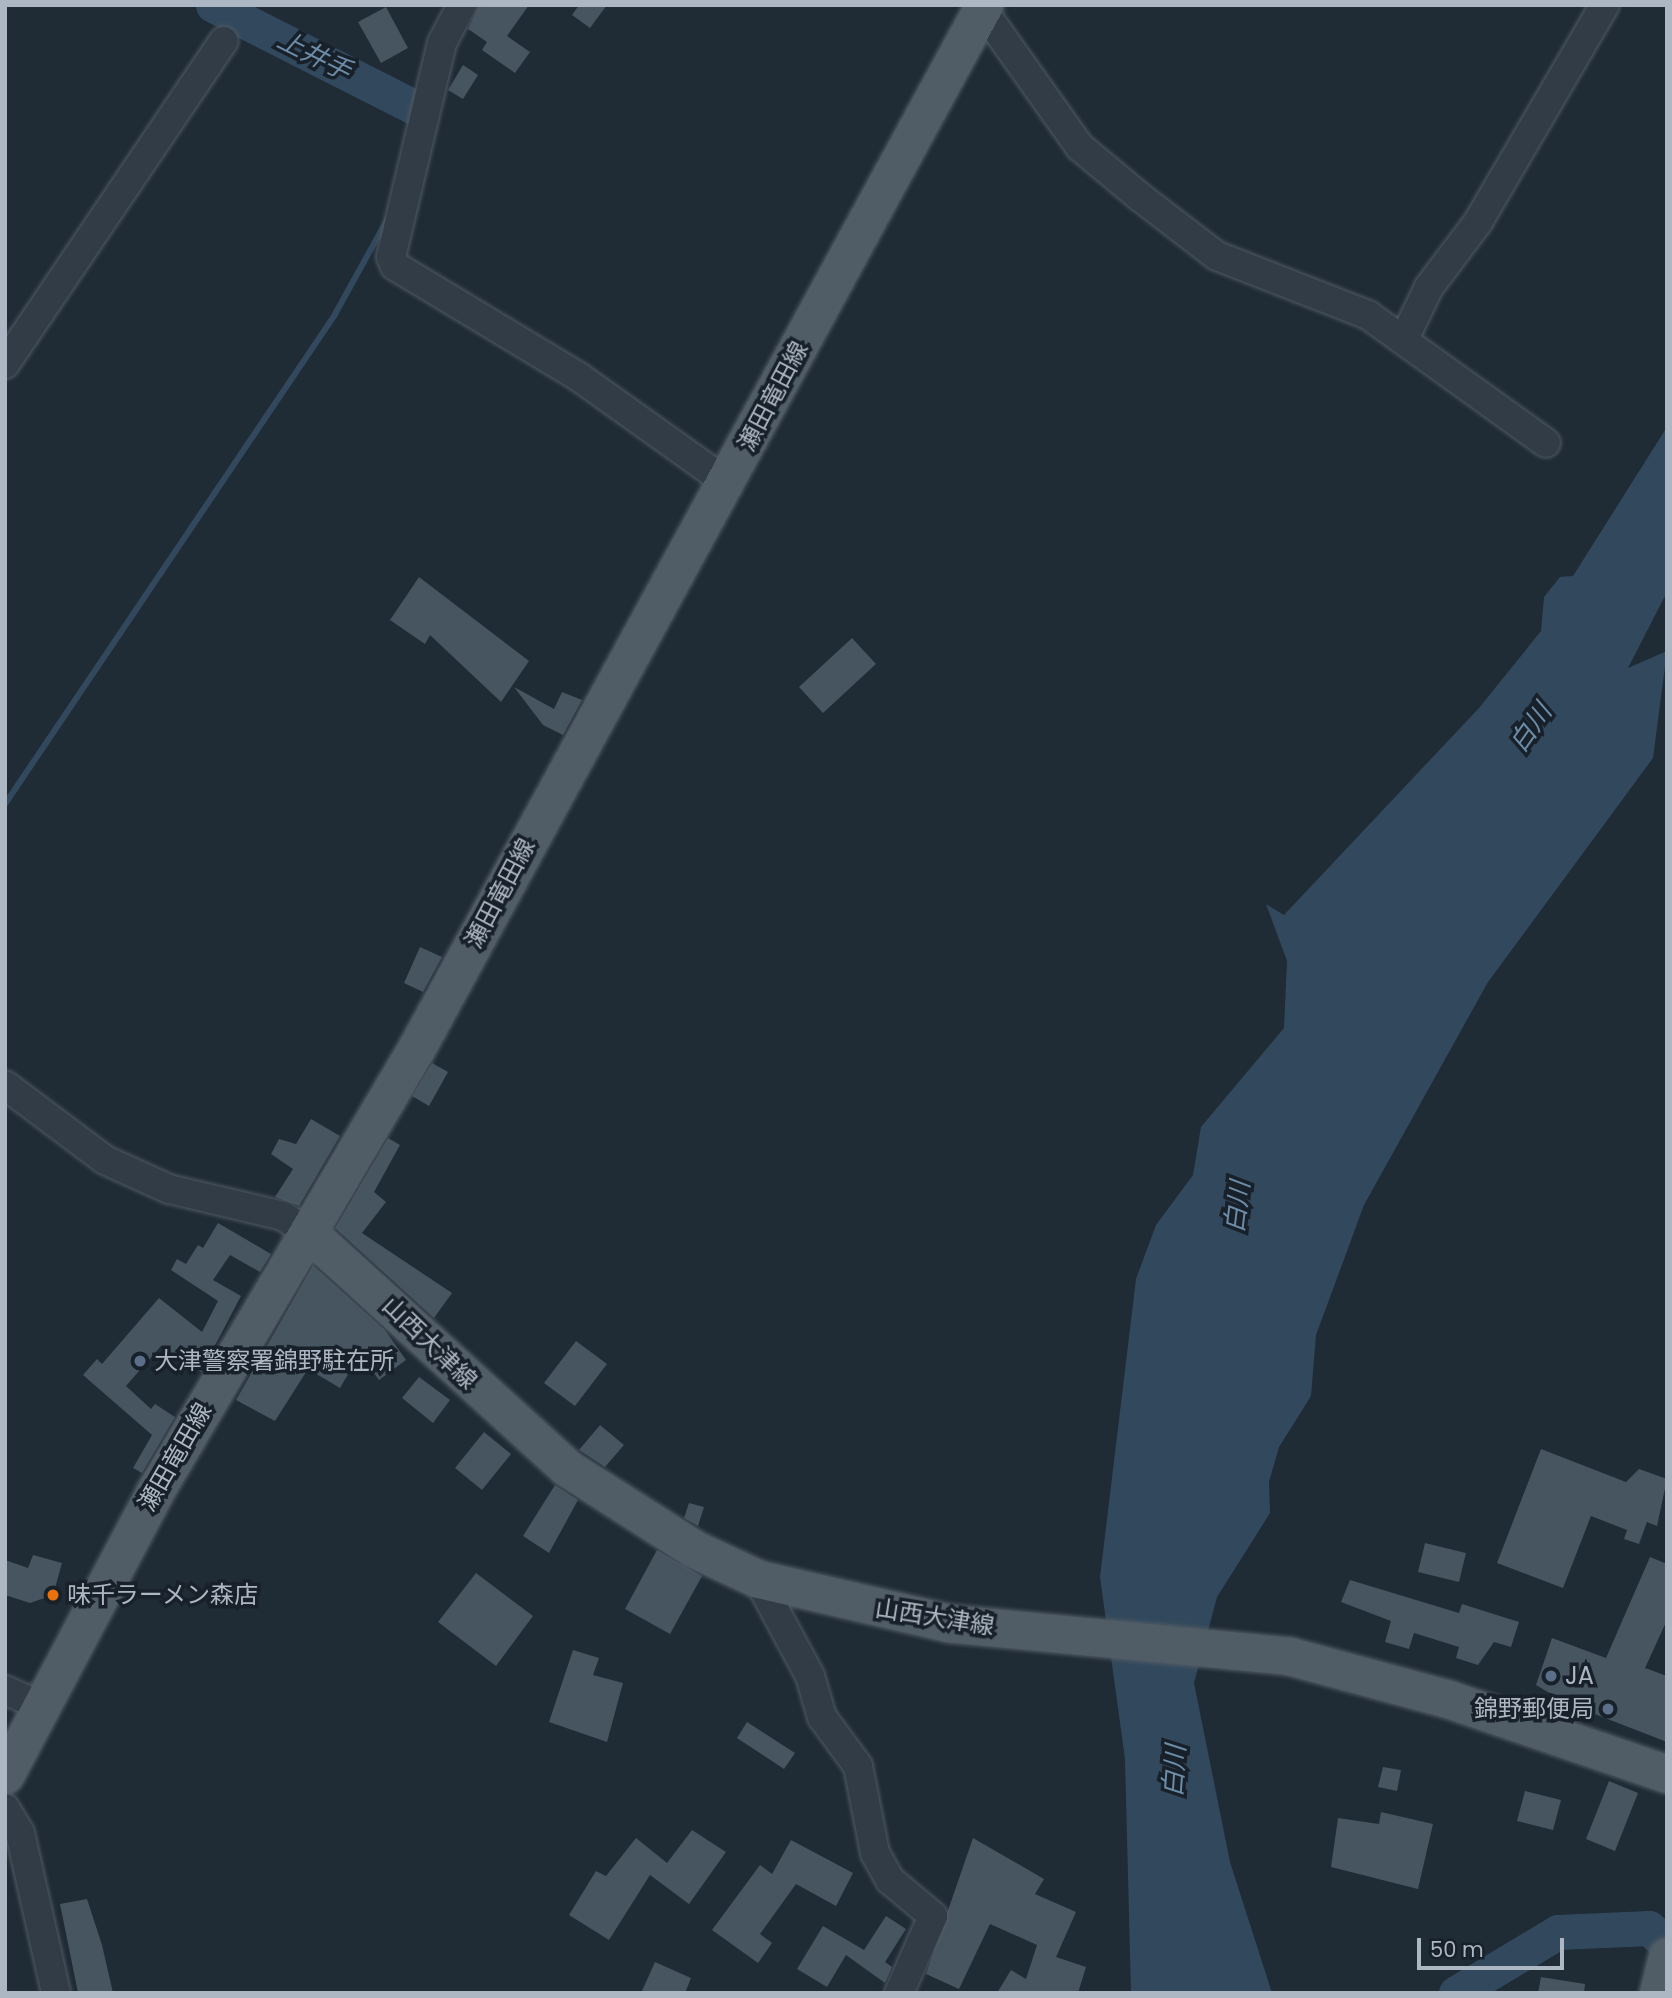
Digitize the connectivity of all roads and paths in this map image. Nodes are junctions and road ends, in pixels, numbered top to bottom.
1 (462, 5) edge
2 (1605, 5) edge
3 (982, 7) edge
4 (224, 41) dead end
5 (1404, 339) junction
6 (5, 364) edge
7 (1546, 443) dead end
8 (726, 482) junction
9 (5, 1085) edge
10 (309, 1233) junction
11 (758, 1579) junction
12 (21, 1697) edge
13 (1667, 1774) edge
14 (5, 1775) edge
15 (5, 1808) edge
16 (56, 1993) edge
17 (899, 1993) edge

1 - 8 street
2 - 5 street
3 - 5 street
3 - 8 main road, 瀬田竜田線
4 - 6 street
5 - 7 street
8 - 10 main road, 瀬田竜田線
9 - 10 street
10 - 11 main road, 山西大津線
10 - 12 main road, 瀬田竜田線
11 - 13 main road, 山西大津線
11 - 17 street
12 - 14 main road, 瀬田竜田線
15 - 16 street

